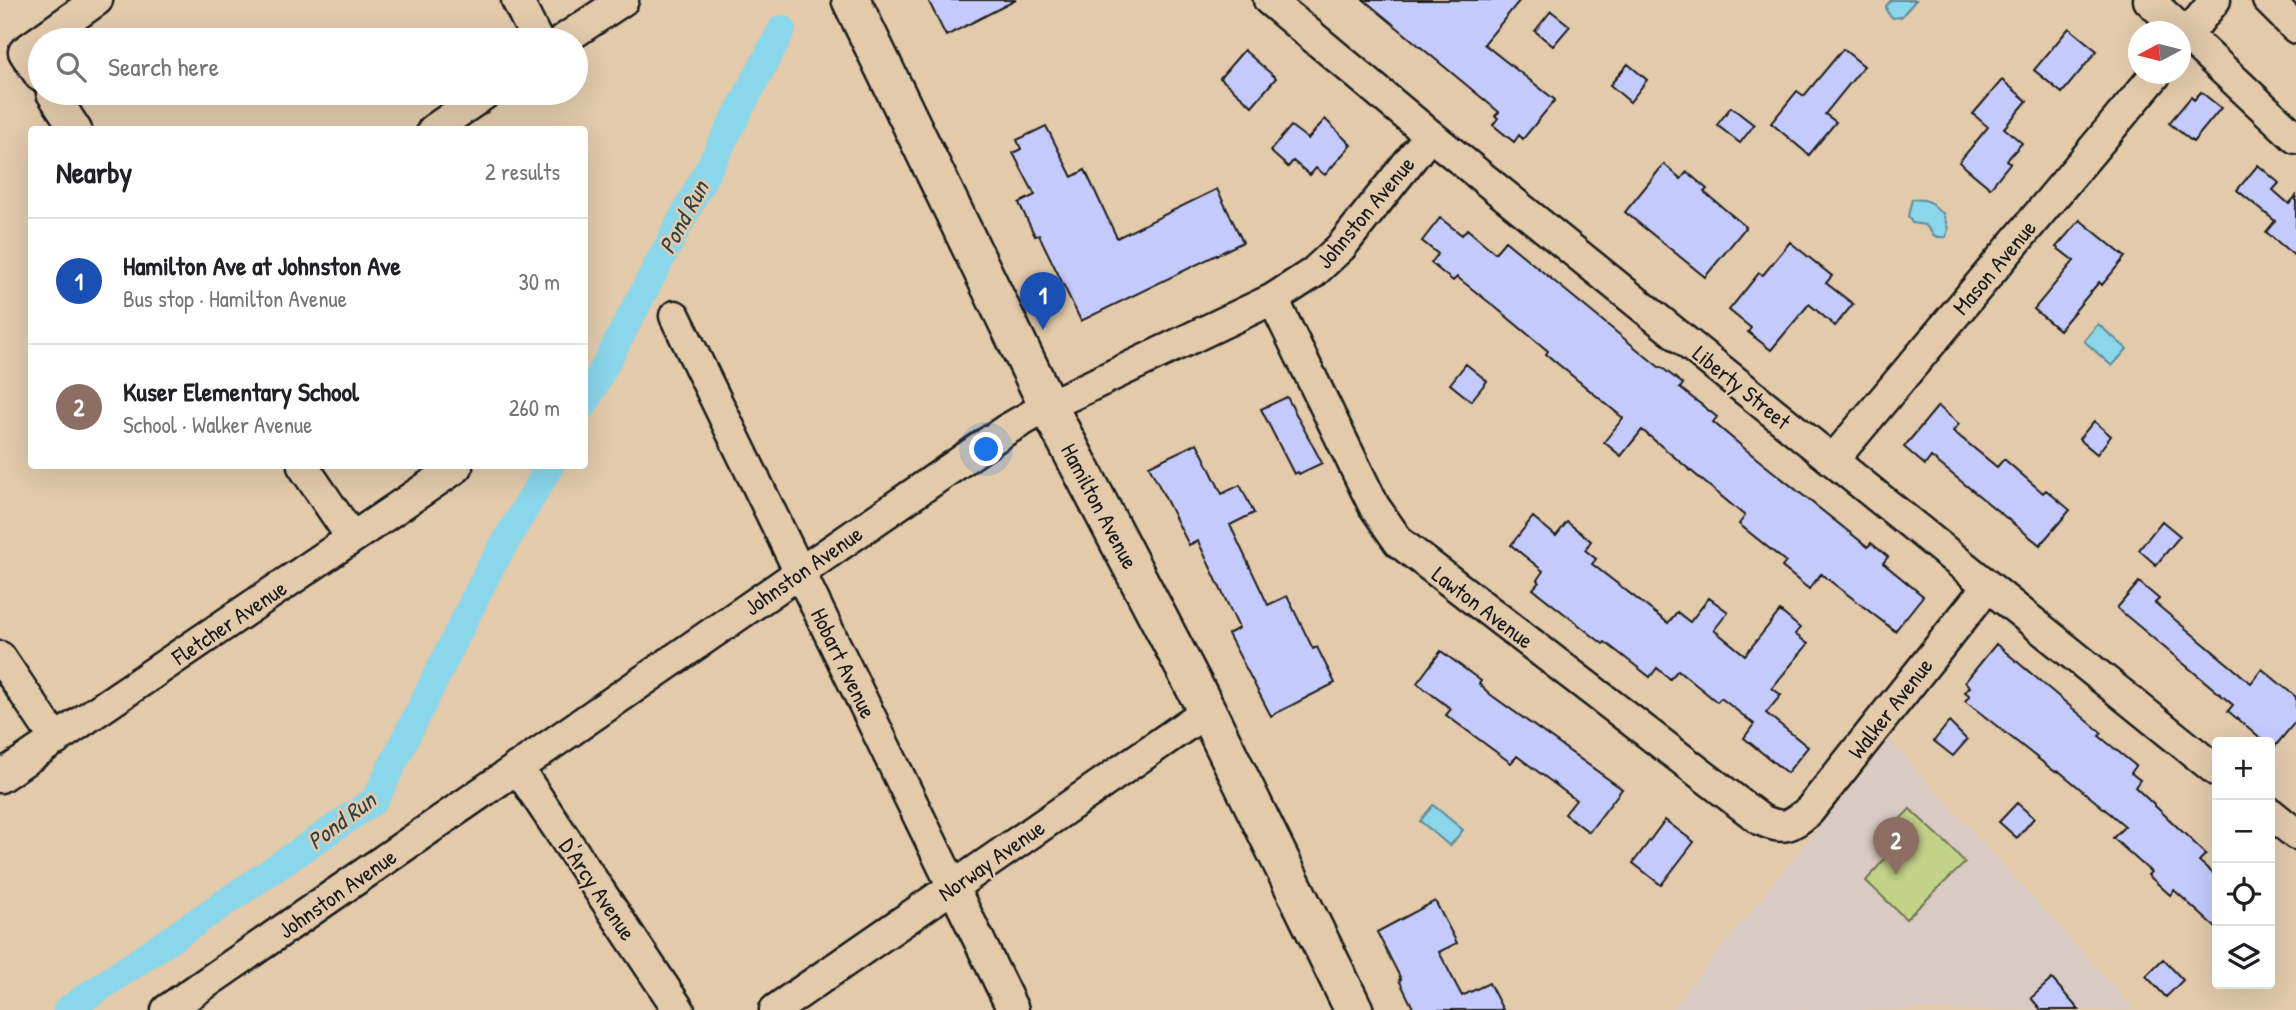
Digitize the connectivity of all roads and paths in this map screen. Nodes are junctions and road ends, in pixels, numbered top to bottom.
1 (97, 0) edge
2 (517, 0) edge
3 (623, 0) edge
4 (851, 0) edge
5 (1269, 0) edge
6 (2150, 0) edge
7 (2215, 0) edge
8 (2268, 0) edge
9 (2167, 21) edge
10 (69, 28) edge
11 (531, 28) edge
12 (581, 28) edge
13 (2296, 28) edge
14 (2191, 32) edge
15 (2191, 47) edge
16 (2148, 84) edge
17 (60, 105) edge
18 (469, 105) edge
19 (73, 126) edge
20 (439, 126) edge
21 (1430, 135) junction
22 (2296, 138) edge
23 (1273, 299) junction
24 (676, 316) dead end
25 (1048, 406) junction
26 (1833, 460) junction
27 (305, 469) edge
28 (454, 469) edge
29 (352, 538) junction
30 (800, 571) junction
31 (1987, 587) junction
32 (0, 657) edge
33 (1207, 711) junction
34 (56, 740) junction
35 (517, 767) junction
36 (2212, 767) edge
37 (0, 777) edge
38 (2275, 817) edge
39 (1791, 826) joint
40 (2296, 834) edge
41 (953, 887) junction
42 (167, 1010) edge
43 (679, 1010) edge
44 (775, 1010) edge
45 (1013, 1010) edge
46 (1354, 1010) edge

1 - 10 street
2 - 11 street
3 - 12 street
4 - 25 main road, Hamilton Avenue
5 - 21 street, Liberty Street
6 - 9 street
7 - 14 street
8 - 13 street
15 - 22 street
16 - 26 street, Mason Avenue
17 - 19 street
18 - 20 street
21 - 23 street, Johnston Avenue
21 - 26 street, Liberty Street
23 - 25 street, Johnston Avenue
23 - 39 street, Lawton Avenue
24 - 30 street, Hobart Avenue
25 - 30 street, Johnston Avenue
25 - 33 main road, Hamilton Avenue
26 - 31 street, Liberty Street
27 - 29 street
28 - 29 street, Fletcher Avenue
29 - 34 street, Fletcher Avenue
30 - 35 street, Johnston Avenue
30 - 41 street, Hobart Avenue
31 - 36 street, Liberty Street
31 - 39 street, Walker Avenue
32 - 34 street
33 - 41 street, Norway Avenue
33 - 46 main road, Hamilton Avenue
34 - 37 street, Fletcher Avenue
35 - 42 street, Johnston Avenue
35 - 43 street, D'Arcy Avenue
38 - 40 street
41 - 44 street, Norway Avenue
41 - 45 street, Hobart Avenue

